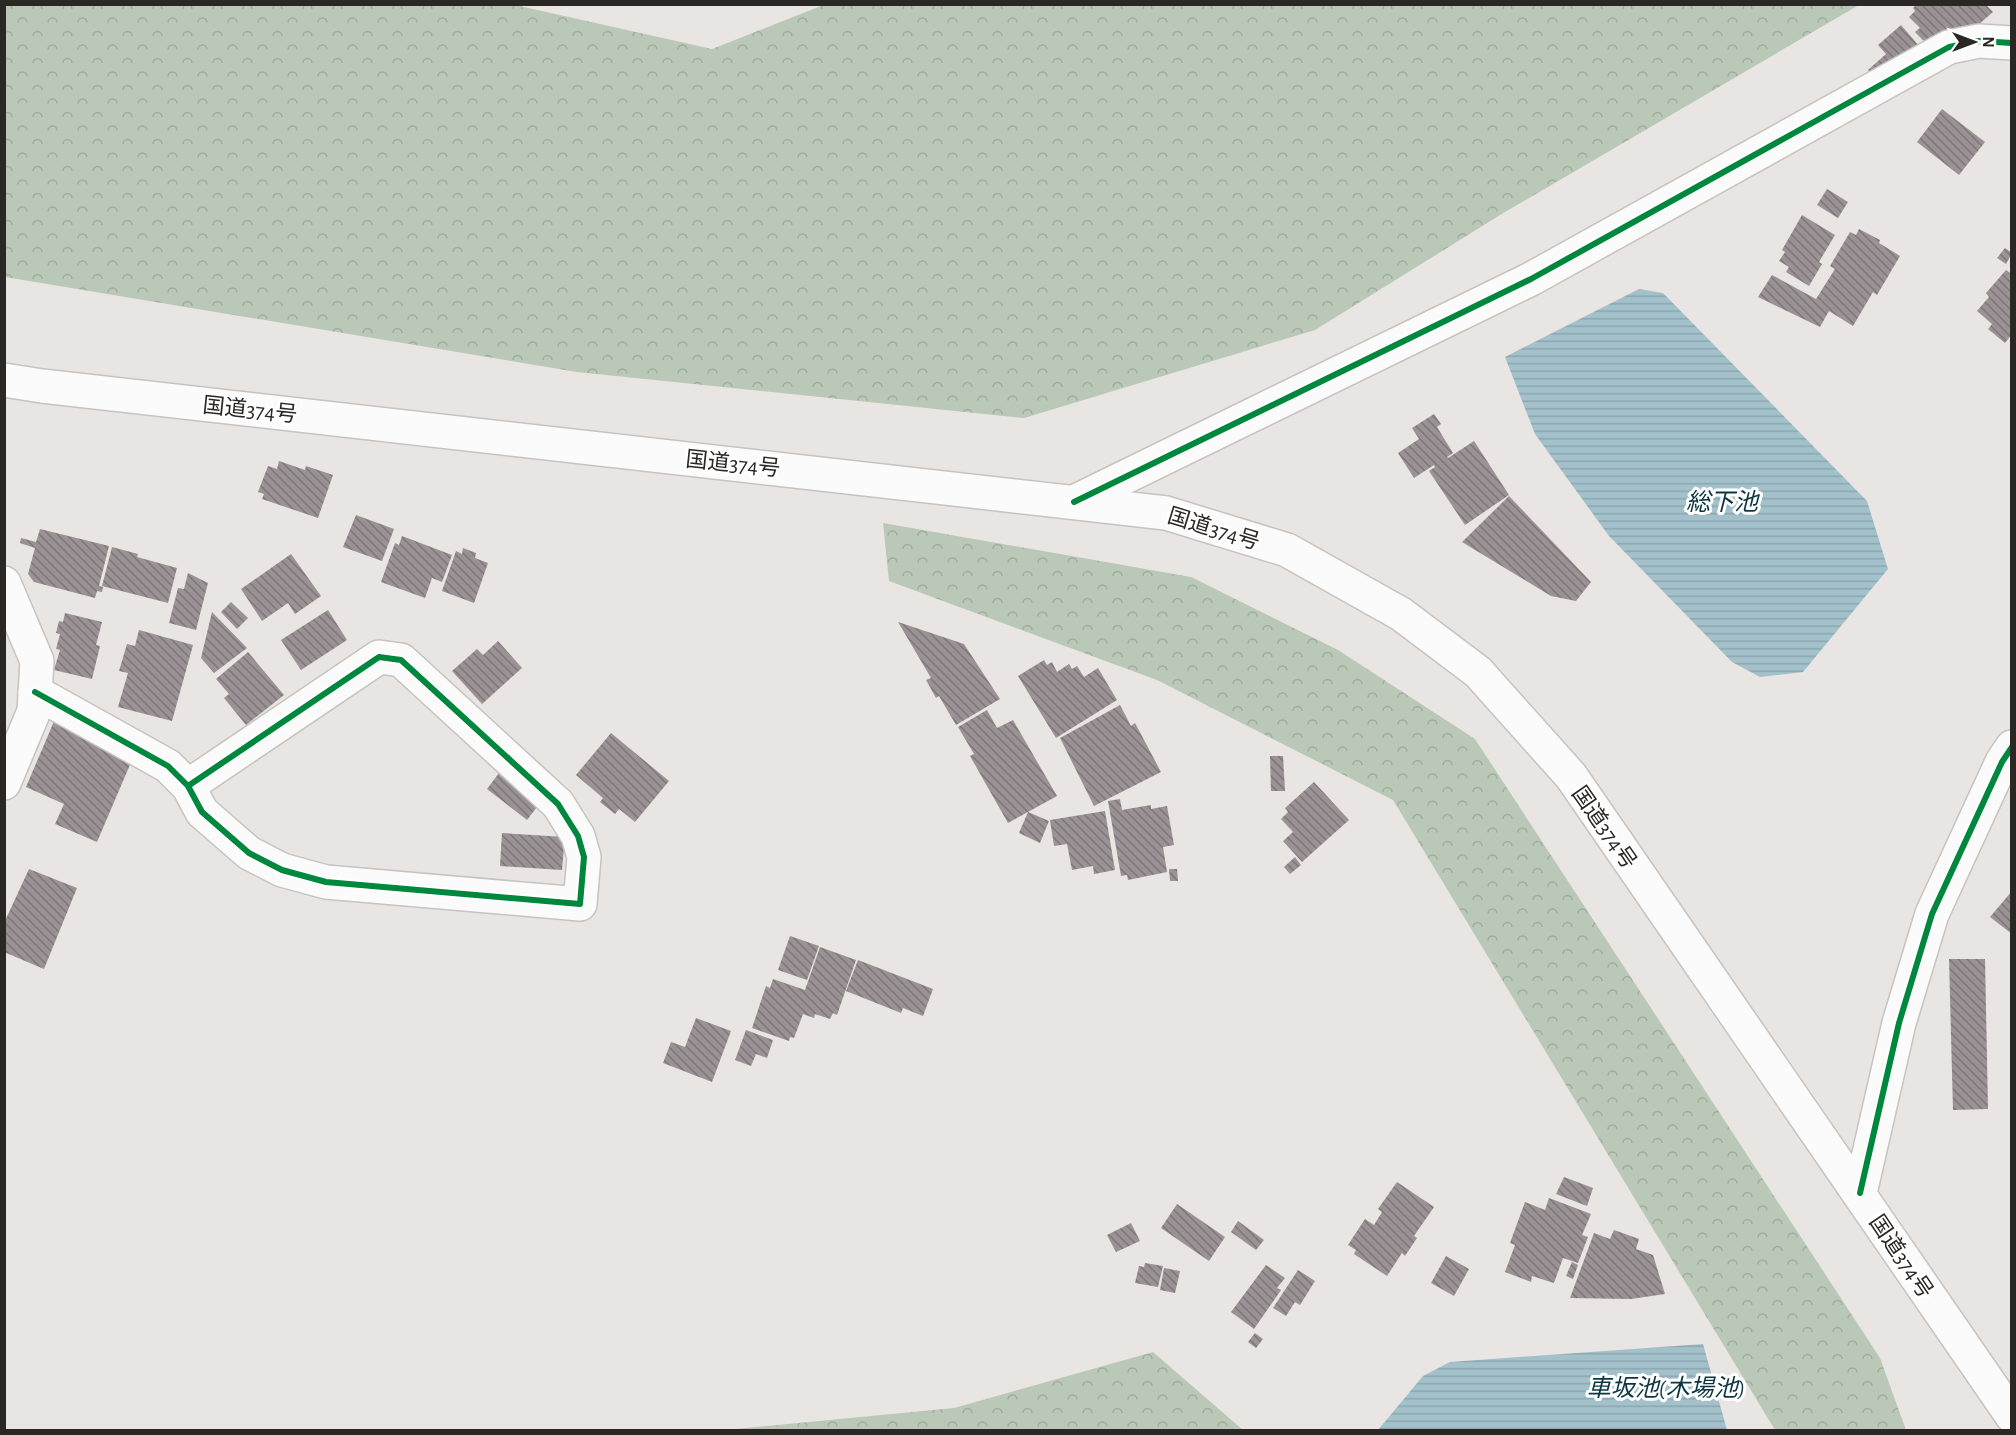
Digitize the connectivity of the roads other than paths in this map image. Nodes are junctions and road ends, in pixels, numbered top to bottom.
1 (2012, 43) edge
2 (4, 380) edge
3 (1074, 502) junction
4 (4, 583) edge
5 (35, 692) junction
6 (2012, 747) edge
7 (4, 783) edge
8 (188, 786) junction
9 (1860, 1193) junction
10 (2012, 1416) edge

1 - 3 main road
2 - 3 main road, 国道374号
3 - 9 main road, 国道374号
4 - 5 main road
5 - 7 main road
5 - 8 main road
6 - 9 main road
8 - 8 main road
9 - 10 main road, 国道374号

